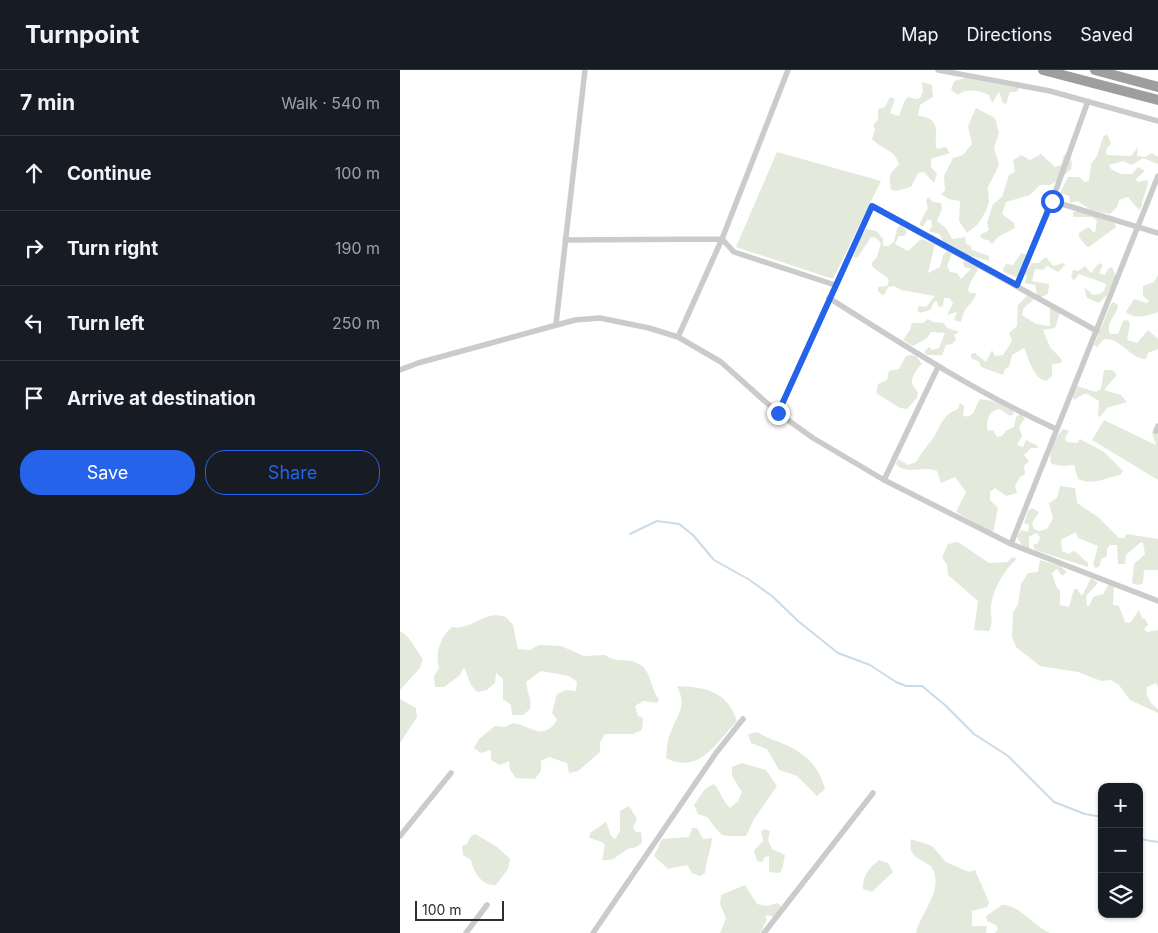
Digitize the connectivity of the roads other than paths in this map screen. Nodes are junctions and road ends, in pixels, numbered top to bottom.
1 (585, 70) edge
2 (788, 70) edge
3 (938, 70) edge
4 (1043, 70) edge
5 (1095, 70) edge
6 (1158, 87) edge
7 (1158, 100) edge
8 (1088, 101) junction
9 (1158, 121) edge
10 (1158, 176) edge
11 (1052, 201) junction
12 (1138, 228) junction
13 (1158, 233) edge
14 (722, 239) junction
15 (565, 240) junction
16 (835, 285) junction
17 (1017, 285) junction
18 (830, 298) junction
19 (556, 324) junction
20 (1097, 331) junction
21 (678, 337) junction
22 (938, 367) junction
23 (400, 370) edge
24 (778, 413) junction
25 (1056, 429) junction
26 (884, 480) junction
27 (1012, 544) junction
28 (1158, 601) edge
29 (742, 718) dead end
30 (451, 773) dead end
31 (873, 793) dead end
32 (400, 836) edge
33 (487, 905) dead end
34 (466, 933) edge
35 (593, 933) edge
36 (764, 933) edge

1 - 15 street
2 - 14 street
3 - 8 street
4 - 7 highway
5 - 6 highway
8 - 9 street
8 - 11 street
10 - 12 street
11 - 12 street
11 - 17 street
12 - 13 street
12 - 20 street
14 - 15 street
14 - 16 street
14 - 21 street
15 - 19 street
16 - 17 street
16 - 18 street
17 - 20 street
18 - 22 street
18 - 24 street
19 - 21 street
19 - 23 street
20 - 25 street
21 - 24 street
22 - 25 street
22 - 26 street
24 - 26 street
25 - 27 street
26 - 27 street
27 - 28 street
29 - 35 street
30 - 32 street
31 - 36 street
33 - 34 street

